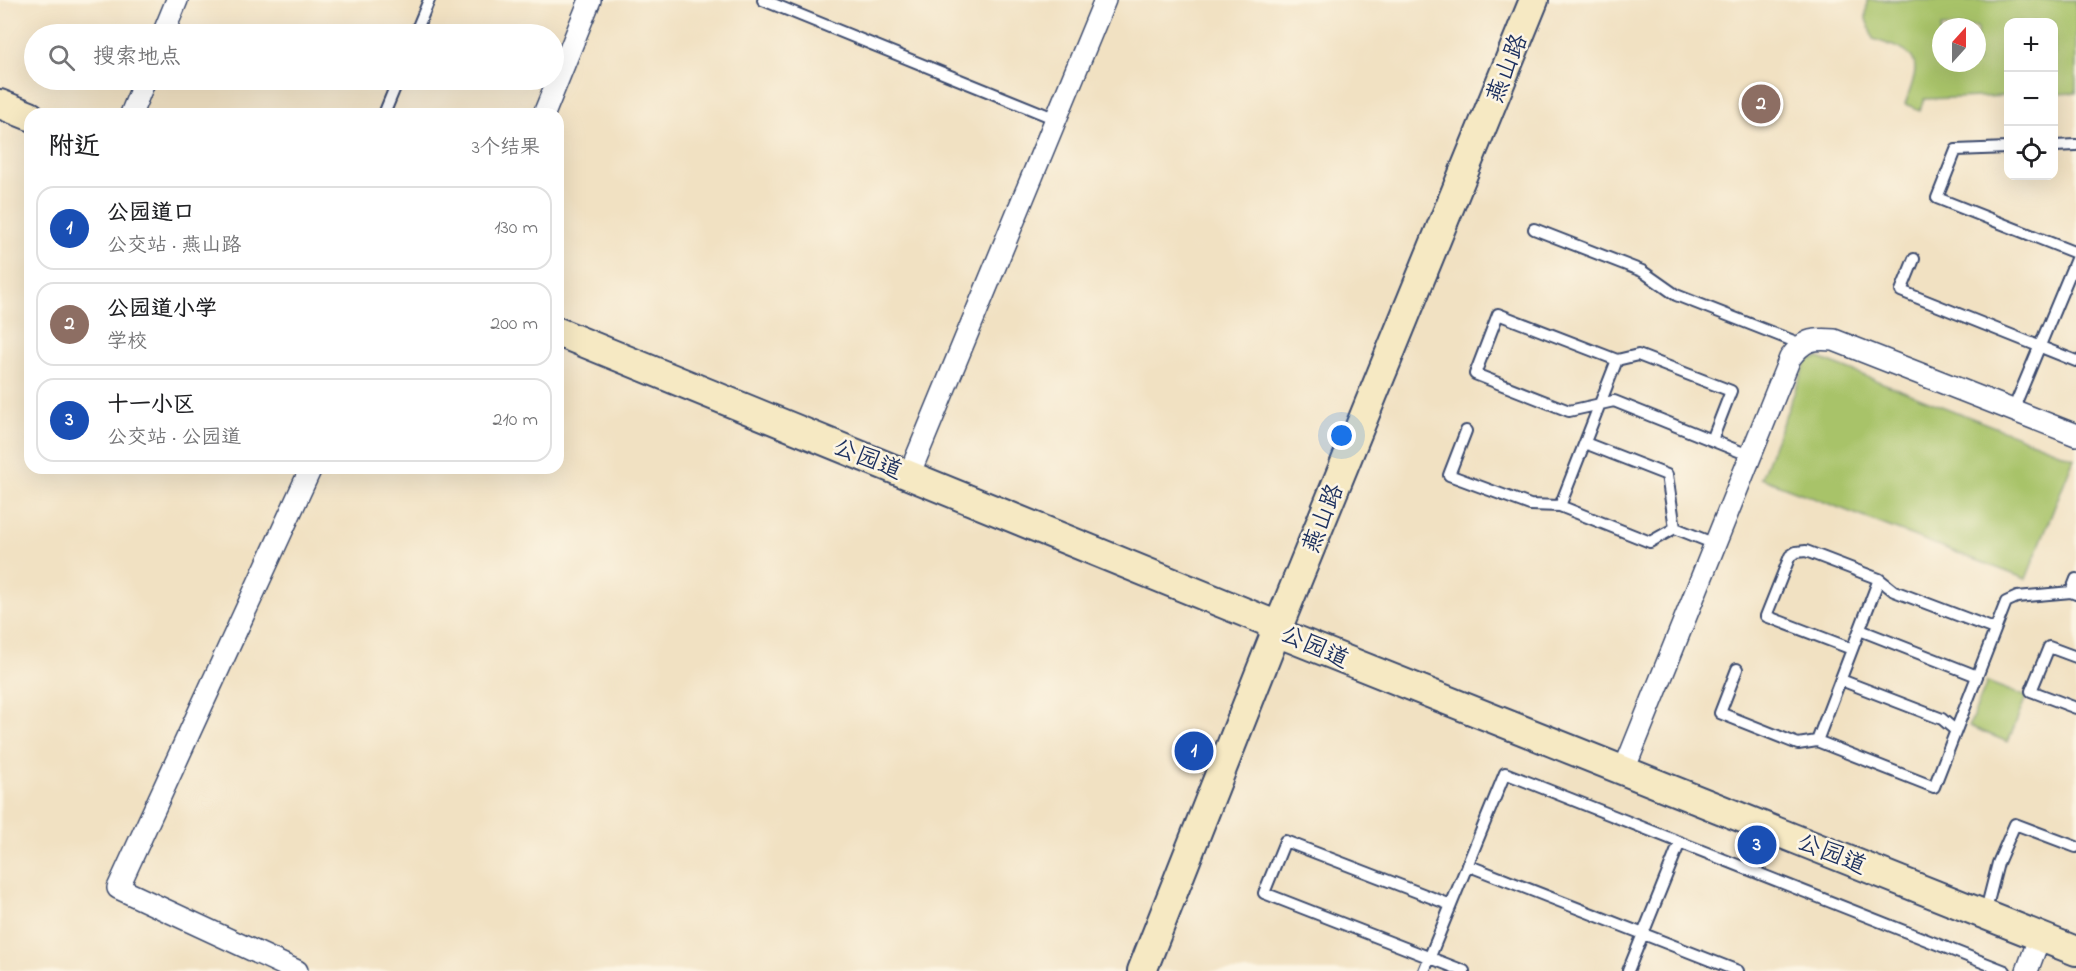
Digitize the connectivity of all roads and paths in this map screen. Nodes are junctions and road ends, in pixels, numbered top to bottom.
1 (177, 0) edge
2 (429, 0) edge
3 (590, 0) edge
4 (764, 0) edge
5 (1105, 0) edge
6 (1517, 0) edge
7 (1534, 0) edge
8 (167, 24) edge
9 (419, 24) edge
10 (564, 64) edge
11 (141, 90) edge
12 (394, 90) edge
13 (554, 90) edge
14 (0, 104) edge
15 (133, 108) edge
16 (386, 108) edge
17 (546, 108) edge
18 (24, 114) edge
19 (1056, 118) junction
20 (2076, 145) edge
21 (2058, 146) edge
22 (2004, 148) edge
23 (1534, 229) dead end
24 (2076, 253) edge
25 (1914, 259) dead end
26 (2076, 259) edge
27 (2071, 289) edge
28 (564, 334) edge
29 (1801, 344) junction
30 (2041, 347) junction
31 (1617, 360) junction
32 (2076, 360) edge
33 (1600, 404) junction
34 (2013, 410) junction
35 (1466, 431) dead end
36 (2076, 435) edge
37 (1712, 440) junction
38 (1585, 443) junction
39 (1751, 456) junction
40 (308, 474) edge
41 (909, 475) junction
42 (1560, 506) junction
43 (1675, 528) junction
44 (1715, 544) junction
45 (1879, 579) junction
46 (2076, 579) edge
47 (2074, 593) edge
48 (1271, 626) junction
49 (1994, 629) junction
50 (1860, 630) junction
51 (1852, 649) junction
52 (2076, 657) edge
53 (1737, 669) dead end
54 (1977, 676) junction
55 (1841, 680) junction
56 (2076, 708) edge
57 (1955, 730) junction
58 (1817, 741) junction
59 (1624, 770) junction
60 (1680, 843) junction
61 (2076, 848) edge
62 (1467, 866) junction
63 (1451, 905) junction
64 (1985, 914) junction
65 (1643, 934) junction
66 (2040, 936) junction
67 (2076, 951) edge
68 (1429, 958) junction
69 (297, 971) edge
70 (1126, 971) edge
71 (1142, 971) edge
72 (1424, 971) edge
73 (1464, 971) edge
74 (1628, 971) edge
75 (1738, 971) edge
76 (2005, 971) edge
77 (2027, 971) edge

1 - 8 street
2 - 9 lane
3 - 10 street
4 - 19 lane
5 - 19 street
6 - 48 main road, 燕山路
7 - 48 main road, 燕山路
11 - 15 street
12 - 16 lane
13 - 17 street
14 - 18 main road
19 - 41 street
20 - 21 lane
22 - 24 lane
23 - 29 lane
25 - 30 lane
26 - 27 lane
27 - 30 lane
28 - 41 main road, 公园道
29 - 34 street
29 - 39 street
30 - 32 lane
30 - 34 lane
31 - 33 lane
31 - 33 lane
31 - 37 lane
33 - 37 lane
33 - 38 lane
34 - 36 street
35 - 42 lane
37 - 39 lane
38 - 42 lane
38 - 43 lane
39 - 44 street
40 - 69 street
41 - 48 main road, 公园道
42 - 43 lane
43 - 44 lane
44 - 59 street
45 - 49 lane
45 - 50 lane
45 - 51 lane
46 - 47 lane
47 - 49 lane
48 - 59 main road, 公园道
48 - 70 main road, 燕山路
48 - 71 main road, 燕山路
49 - 54 lane
50 - 51 lane
50 - 54 lane
51 - 55 lane
52 - 56 lane
53 - 58 lane
54 - 57 lane
55 - 57 lane
55 - 58 lane
57 - 58 lane
59 - 64 main road, 公园道
60 - 62 lane
60 - 65 lane
60 - 76 lane
61 - 64 lane
62 - 63 lane
62 - 65 lane
63 - 68 lane
63 - 68 lane
64 - 66 main road, 公园道
65 - 74 lane
65 - 75 lane
66 - 67 main road, 公园道
66 - 77 street
68 - 72 lane
68 - 73 lane

